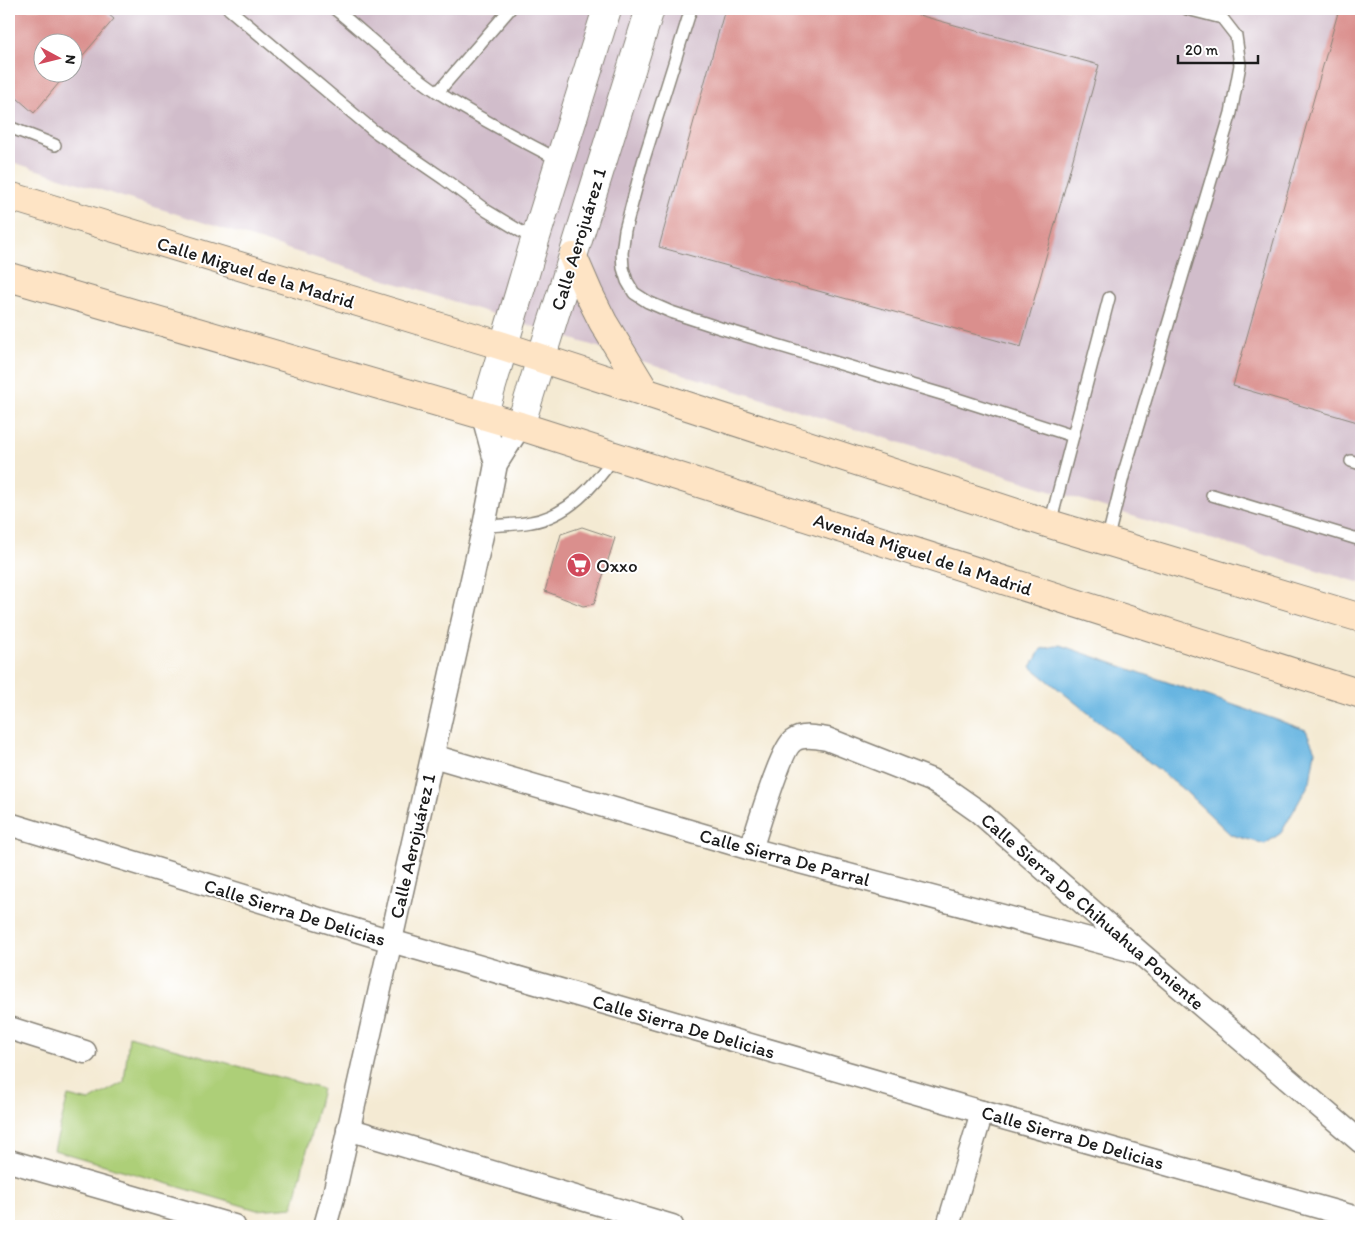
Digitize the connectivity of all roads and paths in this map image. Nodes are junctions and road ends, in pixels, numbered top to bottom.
1 (229, 9) edge
2 (335, 9) edge
3 (510, 9) edge
4 (607, 9) edge
5 (650, 9) edge
6 (691, 9) edge
7 (1188, 9) edge
8 (438, 92) junction
9 (9, 127) edge
10 (55, 145) dead end
11 (560, 160) junction
12 (9, 196) edge
13 (535, 240) junction
14 (573, 257) junction
15 (9, 276) edge
16 (1109, 298) dead end
17 (503, 346) junction
18 (540, 360) junction
19 (646, 393) junction
20 (483, 416) junction
21 (520, 426) junction
22 (1073, 436) junction
23 (615, 456) junction
24 (496, 464) junction
25 (1212, 495) dead end
26 (1050, 524) junction
27 (484, 526) junction
28 (1361, 540) edge
29 (1107, 542) junction
30 (1361, 618) edge
31 (1361, 694) edge
32 (433, 756) junction
33 (9, 824) edge
34 (751, 848) junction
35 (391, 941) junction
36 (1140, 953) junction
37 (9, 1028) edge
38 (84, 1052) dead end
39 (982, 1112) junction
40 (348, 1129) junction
41 (1361, 1142) edge
42 (9, 1161) edge
43 (1361, 1219) edge
44 (234, 1226) edge
45 (325, 1226) edge
46 (672, 1226) edge
47 (948, 1226) edge

1 - 13 lane
2 - 8 lane
3 - 8 lane
4 - 11 street
5 - 14 street, Calle Aerojuárez 1
6 - 22 lane
7 - 29 lane
8 - 11 lane
9 - 10 lane
11 - 13 street
12 - 17 main road, Calle Miguel de la Madrid
13 - 17 street
14 - 18 street, Calle Aerojuárez 1
14 - 19 main road
15 - 20 main road
16 - 22 lane
17 - 18 main road
17 - 20 street
18 - 19 main road
18 - 21 street, Calle Aerojuárez 1
19 - 26 main road
20 - 21 main road, Avenida Miguel de la Madrid
20 - 24 street, Calle Aerojuárez 1
21 - 23 main road, Avenida Miguel de la Madrid
21 - 24 street, Calle Aerojuárez 1
22 - 26 lane
23 - 27 lane
23 - 31 main road, Avenida Miguel de la Madrid
24 - 27 street, Calle Aerojuárez 1
25 - 28 lane
26 - 29 main road
27 - 32 street, Calle Aerojuárez 1
29 - 30 main road
32 - 34 street, Calle Sierra De Parral
32 - 35 street, Calle Aerojuárez 1
33 - 35 street, Calle Sierra De Delicias
34 - 36 street, Calle Sierra De Parral
34 - 36 street, Calle Sierra De Chihuahua Poniente
35 - 39 street, Calle Sierra De Delicias
35 - 40 street, Calle Aerojuárez 1
36 - 41 street, Calle Sierra De Chihuahua Poniente
37 - 38 street
39 - 43 street, Calle Sierra De Delicias
39 - 47 street
40 - 45 street, Calle Aerojuárez 1
40 - 46 street
42 - 44 street

